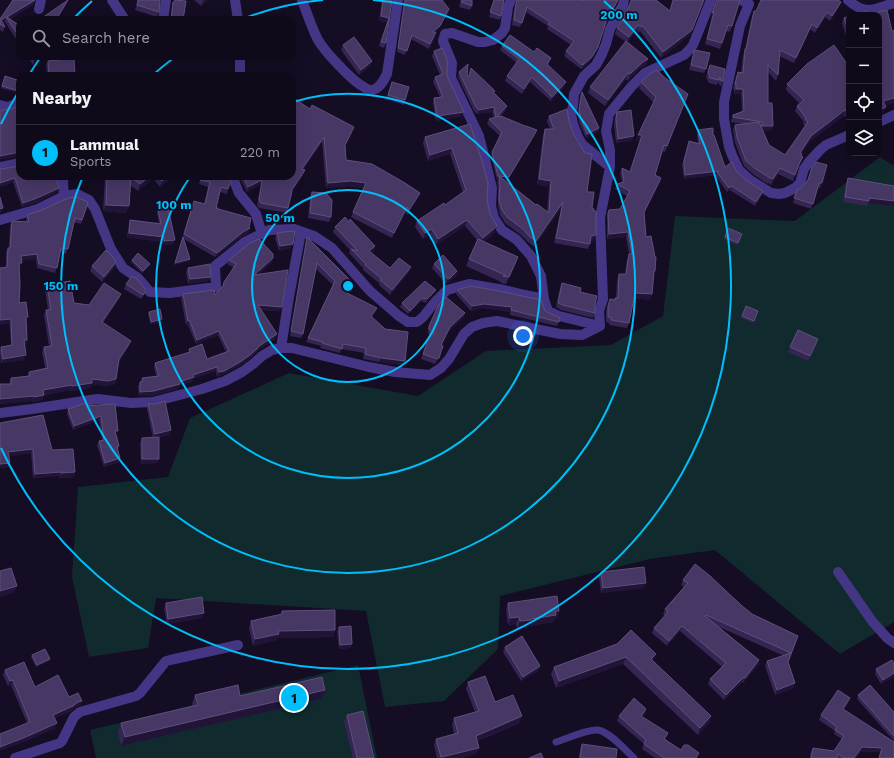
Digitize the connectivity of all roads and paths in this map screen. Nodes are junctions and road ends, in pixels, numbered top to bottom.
1 (112, 0) edge
2 (166, 0) edge
3 (236, 0) edge
4 (302, 0) edge
5 (398, 0) edge
6 (511, 0) edge
7 (624, 0) edge
8 (711, 0) edge
9 (848, 0) edge
10 (747, 1) edge
11 (894, 3) edge
12 (122, 16) edge
13 (164, 16) edge
14 (238, 16) edge
15 (240, 60) edge
16 (240, 72) edge
17 (16, 104) edge
18 (0, 105) edge
19 (894, 115) edge
20 (882, 121) edge
21 (846, 136) edge
22 (16, 164) edge
23 (610, 166) junction
24 (0, 167) edge
25 (63, 180) edge
26 (234, 180) edge
27 (64, 196) junction
28 (0, 220) edge
29 (301, 232) junction
30 (262, 234) junction
31 (544, 299) junction
32 (600, 326) junction
33 (281, 348) junction
34 (0, 413) edge
35 (838, 572) dead end
36 (894, 643) edge
37 (238, 645) dead end
38 (556, 742) dead end
39 (15, 758) edge
40 (634, 758) edge

1 - 12 street
2 - 13 street
3 - 14 street
4 - 5 street
6 - 31 street
7 - 23 street
8 - 23 street
9 - 11 street
10 - 21 street
15 - 16 street
17 - 18 street
19 - 20 street
22 - 24 street
23 - 32 street
25 - 27 street
26 - 30 street
27 - 28 street
27 - 30 street
29 - 30 street
29 - 31 street
29 - 33 street
31 - 32 street
32 - 33 street
33 - 34 street
35 - 36 street
37 - 39 street
38 - 40 lane

